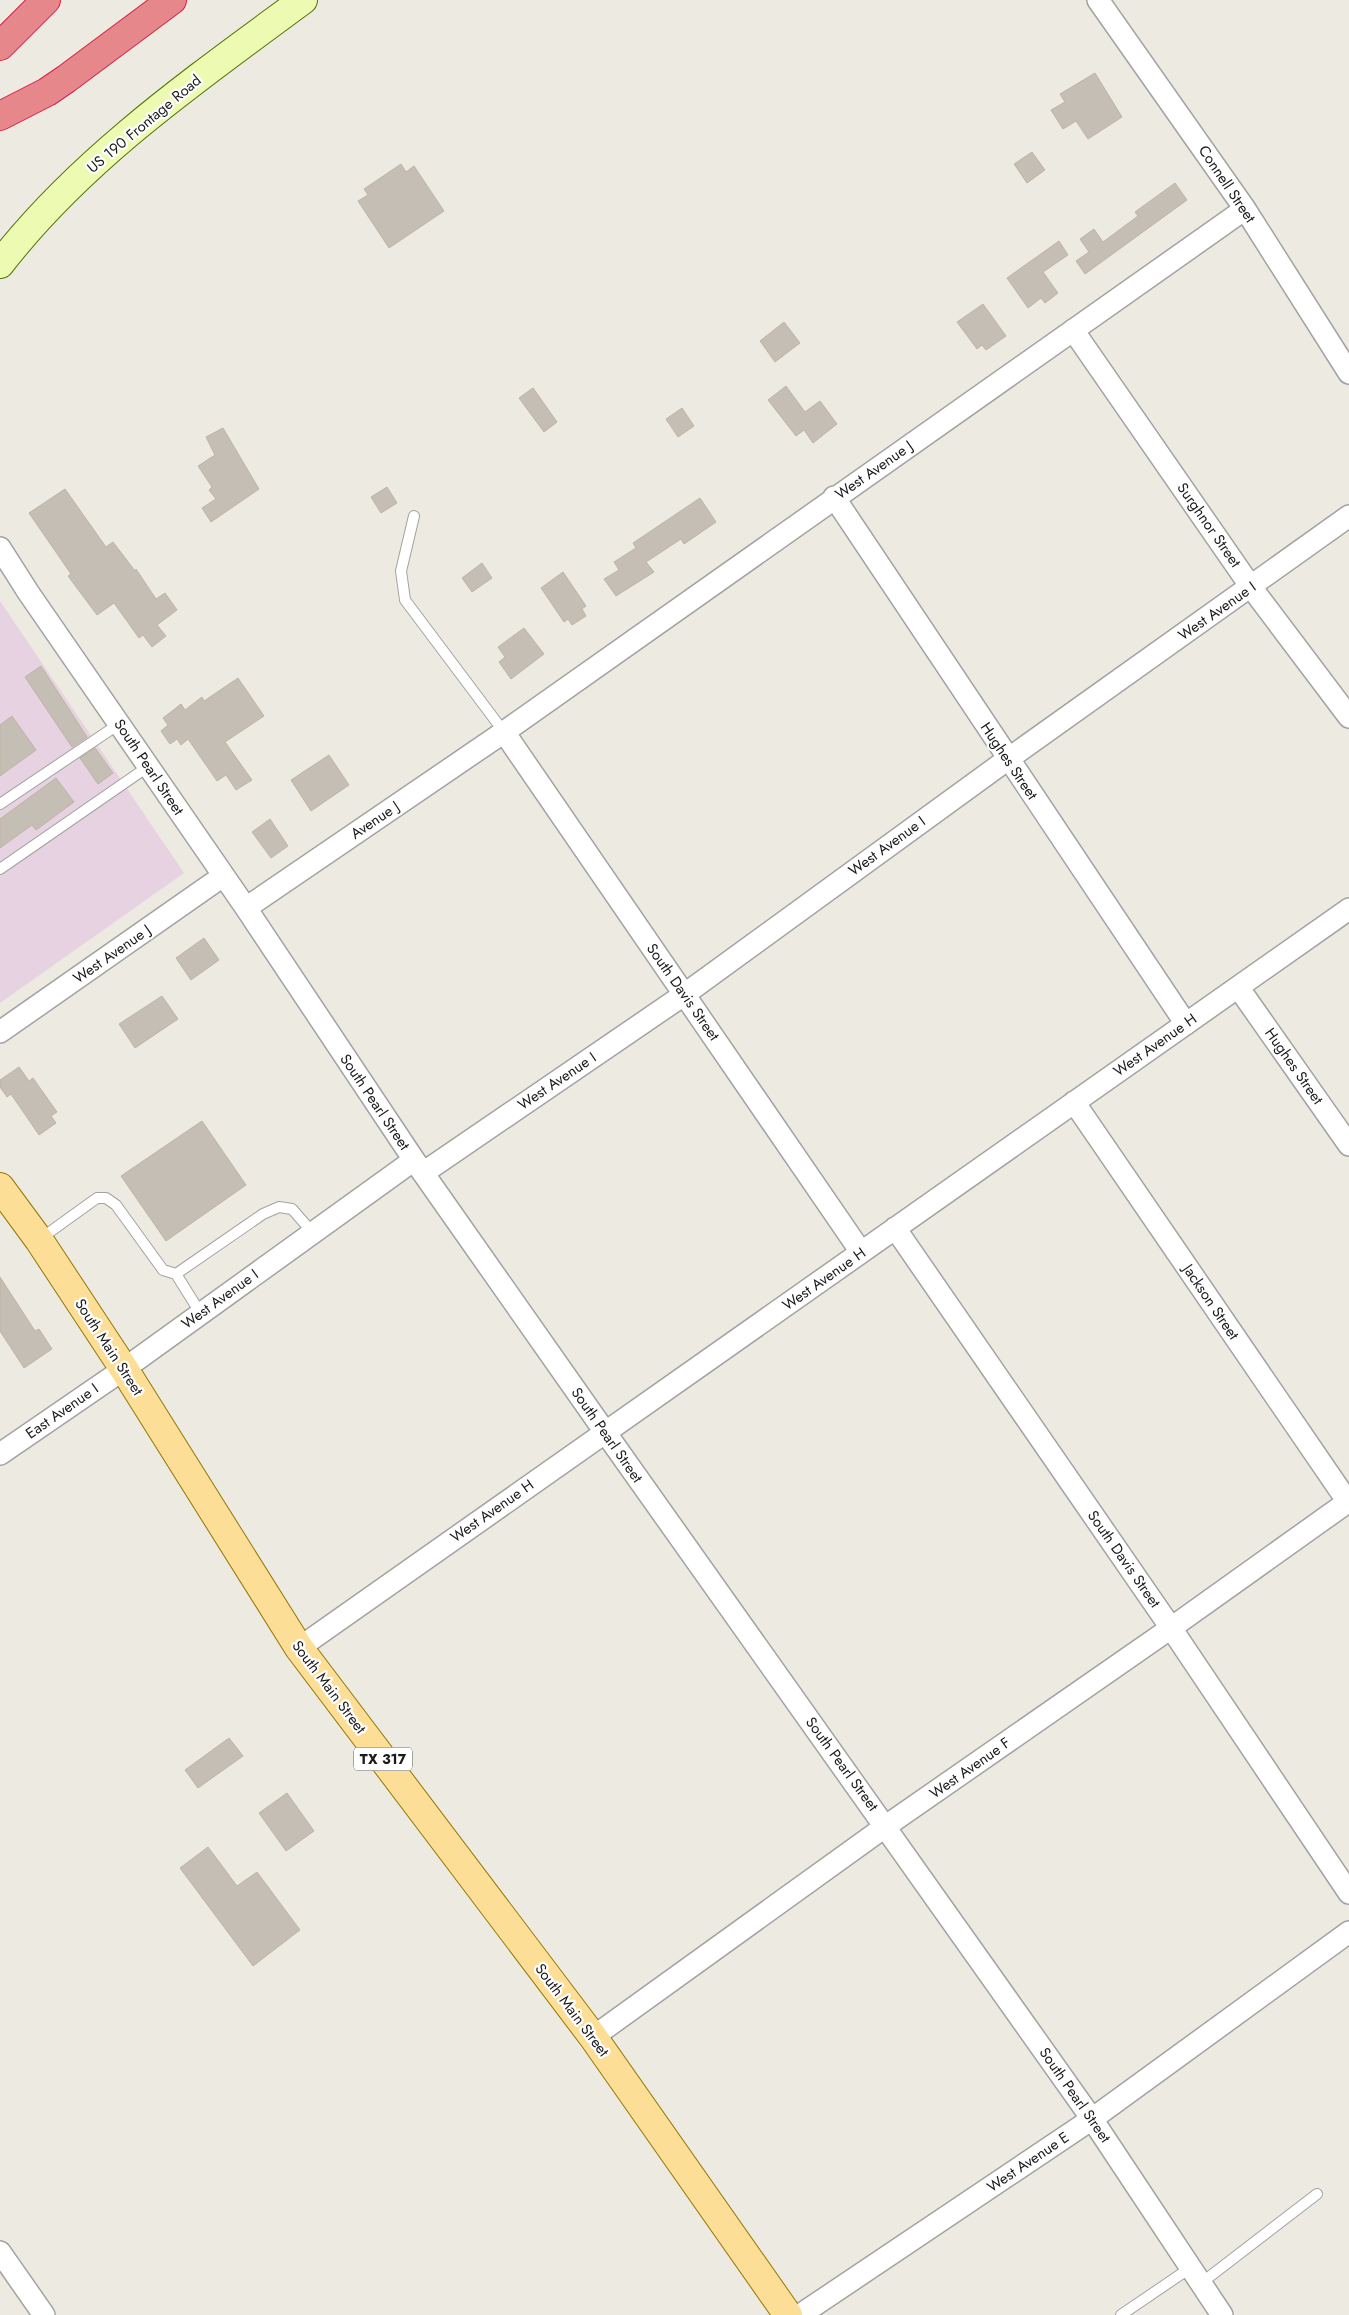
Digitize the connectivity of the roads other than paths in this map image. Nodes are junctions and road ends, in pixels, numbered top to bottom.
1 (46, 0) edge
2 (172, 0) edge
3 (303, 0) edge
4 (1098, 0) edge
5 (0, 46) edge
6 (0, 116) edge
7 (1245, 209) junction
8 (0, 264) edge
9 (1073, 330) junction
10 (1349, 373) edge
11 (834, 497) junction
12 (414, 516) dead end
13 (1349, 516) edge
14 (0, 548) edge
15 (1251, 587) junction
16 (1349, 717) edge
17 (119, 724) junction
18 (504, 732) junction
19 (1008, 759) junction
20 (149, 766) junction
21 (0, 804) edge
22 (0, 868) edge
23 (223, 876) junction
24 (246, 908) junction
25 (1349, 909) edge
26 (1238, 987) junction
27 (685, 994) junction
28 (1186, 1024) junction
29 (0, 1032) edge
30 (1074, 1102) junction
31 (1349, 1145) edge
32 (418, 1166) junction
33 (0, 1187) edge
34 (895, 1228) junction
35 (313, 1233) junction
36 (38, 1240) junction
37 (861, 1252) junction
38 (176, 1274) junction
39 (201, 1314) junction
40 (124, 1368) junction
41 (605, 1432) junction
42 (0, 1454) edge
43 (1348, 1501) edge
44 (1171, 1628) junction
45 (299, 1648) junction
46 (886, 1826) junction
47 (1349, 1892) edge
48 (1349, 1932) edge
49 (593, 2037) junction
50 (1092, 2119) junction
51 (1317, 2194) dead end
52 (0, 2252) edge
53 (1195, 2276) junction
54 (44, 2315) edge
55 (788, 2315) edge
56 (800, 2315) edge
57 (1121, 2315) edge
58 (1222, 2315) edge

1 - 5 highway
2 - 6 highway
3 - 8 main road, US 190 Frontage Road
4 - 7 street, Connell Street
7 - 9 street, West Avenue J
7 - 10 street, Connell Street
9 - 11 street, West Avenue J
9 - 15 street, Surghnor Street
11 - 18 street, West Avenue J
11 - 19 street, Hughes Street
12 - 18 lane
13 - 15 street, West Avenue I
14 - 17 street, South Pearl Street
15 - 16 street, Surghnor Street
15 - 19 street, West Avenue I
17 - 20 street, South Pearl Street
17 - 21 lane
18 - 24 street, Avenue J
18 - 27 street, South Davis Street
19 - 27 street, West Avenue I
19 - 28 street, Hughes Street
20 - 22 lane
20 - 23 street, South Pearl Street
23 - 24 street, South Pearl Street
23 - 29 street, West Avenue J
24 - 32 street, South Pearl Street
25 - 26 street, West Avenue H
26 - 28 street, West Avenue H
26 - 31 street, Hughes Street
27 - 32 street, West Avenue I
27 - 37 street, South Davis Street
28 - 30 street, West Avenue H
30 - 34 street, West Avenue H
30 - 43 street, Jackson Street
32 - 35 street, West Avenue I
32 - 41 street, South Pearl Street
33 - 36 main road, South Main Street / TX 317
34 - 37 street, West Avenue H
34 - 44 street, South Davis Street
35 - 38 lane
35 - 39 street, West Avenue I
36 - 38 lane
36 - 40 main road, South Main Street / TX 317
37 - 41 street, West Avenue H
38 - 39 lane
39 - 40 street, West Avenue I
40 - 42 street, East Avenue I
40 - 45 main road, South Main Street / TX 317
41 - 45 street, West Avenue H
41 - 46 street, South Pearl Street
43 - 44 street, West Avenue F
44 - 46 street, West Avenue F
44 - 47 street, South Davis Street
45 - 49 main road, South Main Street / TX 317
46 - 49 street, West Avenue F
46 - 50 street, South Pearl Street
48 - 50 street, West Avenue E
49 - 55 main road, South Main Street / TX 317
50 - 53 street, South Pearl Street
50 - 56 street, West Avenue E
51 - 53 lane
52 - 54 street
53 - 57 lane
53 - 58 street, South Pearl Street

